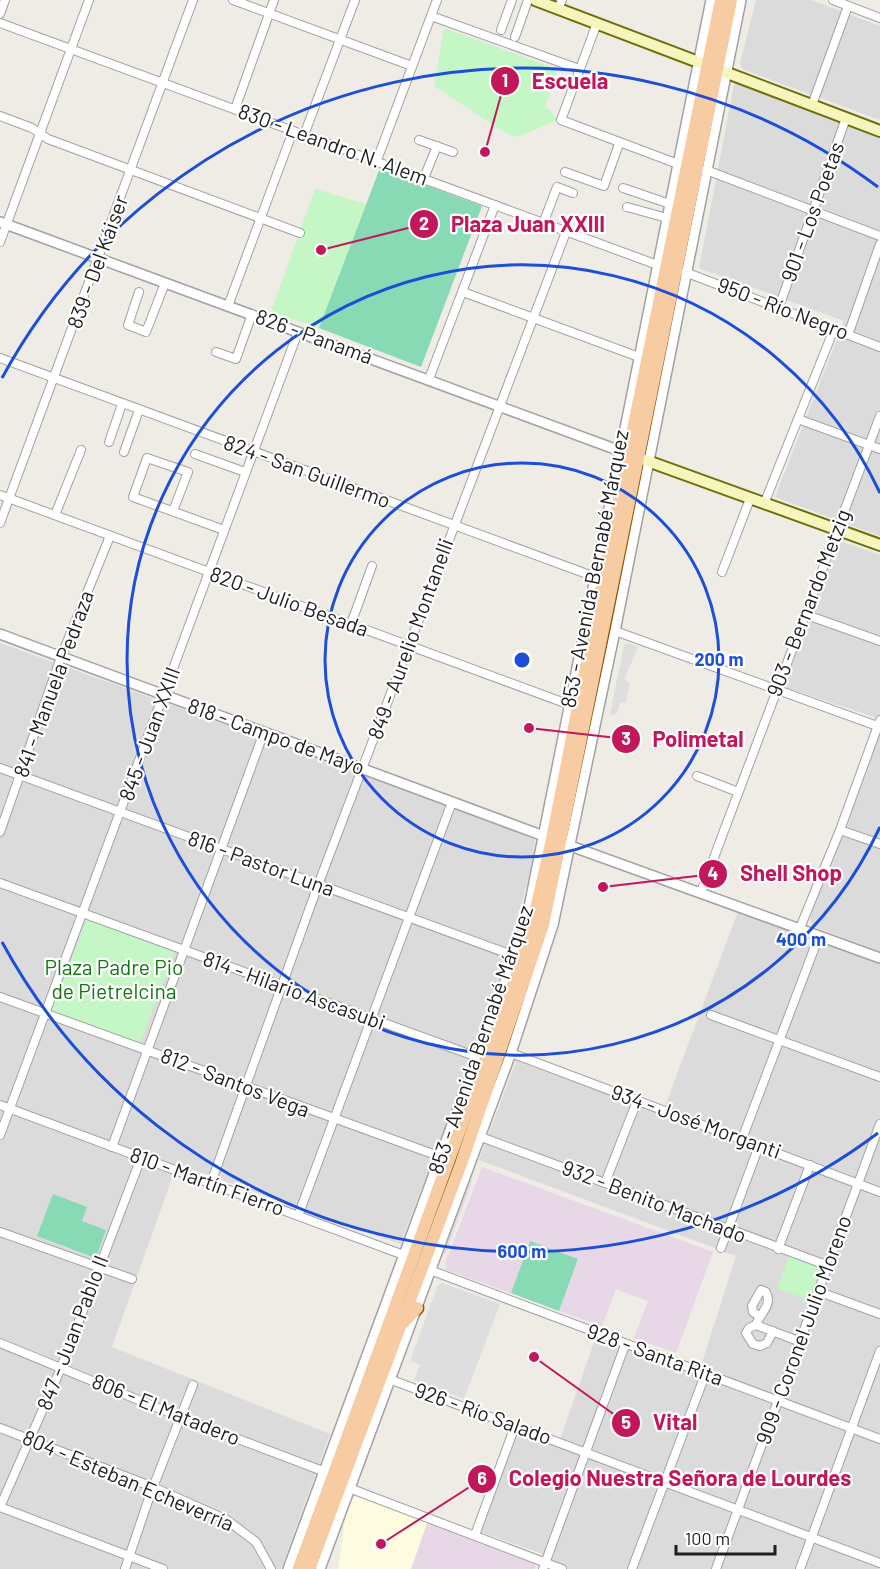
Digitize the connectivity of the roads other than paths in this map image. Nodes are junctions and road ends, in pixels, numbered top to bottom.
1 (5, 0) edge
2 (89, 0) edge
3 (193, 0) edge
4 (233, 0) edge
5 (274, 0) edge
6 (355, 0) edge
7 (437, 0) edge
8 (512, 0) edge
9 (528, 0) edge
10 (535, 0) edge
11 (711, 0) edge
12 (721, 0) edge
13 (731, 0) edge
14 (741, 0) edge
15 (833, 0) edge
16 (560, 4) edge
17 (848, 6) junction
18 (0, 14) edge
19 (269, 14) junction
20 (431, 16) junction
21 (880, 18) edge
22 (0, 23) edge
23 (597, 23) junction
24 (501, 30) dead end
25 (515, 37) dead end
26 (340, 39) junction
27 (71, 48) junction
28 (412, 66) junction
29 (711, 66) junction
30 (579, 69) junction
31 (163, 82) junction
32 (812, 105) junction
33 (235, 109) junction
34 (0, 116) edge
35 (846, 118) junction
36 (293, 131) junction
37 (880, 131) edge
38 (39, 133) junction
39 (304, 135) junction
40 (419, 140) dead end
41 (619, 144) junction
42 (436, 146) junction
43 (453, 152) dead end
44 (376, 160) junction
45 (678, 164) junction
46 (706, 170) junction
47 (132, 171) junction
48 (565, 172) dead end
49 (424, 178) junction
50 (622, 188) dead end
51 (573, 194) dead end
52 (670, 204) junction
53 (495, 206) junction
54 (627, 207) dead end
55 (698, 209) junction
56 (814, 212) junction
57 (260, 218) junction
58 (667, 218) junction
59 (3, 223) edge
60 (543, 224) junction
61 (684, 224) junction
62 (566, 232) junction
63 (300, 233) dead end
64 (880, 236) edge
65 (0, 242) edge
66 (880, 244) edge
67 (100, 259) junction
68 (662, 266) junction
69 (685, 272) junction
70 (165, 283) junction
71 (140, 292) dead end
72 (463, 292) junction
73 (228, 306) junction
74 (779, 307) junction
75 (252, 314) junction
76 (533, 318) junction
77 (834, 329) junction
78 (298, 332) junction
79 (848, 334) junction
80 (880, 347) edge
81 (216, 352) dead end
82 (639, 357) junction
83 (0, 358) edge
84 (54, 378) junction
85 (429, 379) junction
86 (122, 404) junction
87 (499, 406) junction
88 (139, 410) junction
89 (880, 416) edge
90 (798, 419) junction
91 (109, 441) dead end
92 (869, 445) junction
93 (880, 449) edge
94 (81, 450) dead end
95 (254, 451) junction
96 (124, 452) dead end
97 (195, 454) dead end
98 (633, 456) junction
99 (245, 472) junction
100 (0, 495) edge
101 (9, 498) junction
102 (750, 499) junction
103 (764, 504) junction
104 (173, 511) junction
105 (55, 515) junction
106 (0, 523) edge
107 (453, 526) junction
108 (836, 529) junction
109 (224, 530) junction
110 (110, 536) junction
111 (880, 545) edge
112 (372, 566) dead end
113 (209, 572) junction
114 (722, 572) dead end
115 (604, 579) junction
116 (804, 614) junction
117 (351, 624) junction
118 (615, 631) junction
119 (0, 634) edge
120 (880, 641) edge
121 (409, 645) junction
122 (61, 657) junction
123 (776, 690) junction
124 (164, 695) junction
125 (573, 706) junction
126 (879, 724) edge
127 (264, 732) junction
128 (0, 768) edge
129 (363, 769) junction
130 (21, 775) junction
131 (697, 776) dead end
132 (738, 792) junction
133 (452, 802) junction
134 (121, 813) junction
135 (840, 830) junction
136 (0, 832) edge
137 (557, 841) junction
138 (880, 844) edge
139 (220, 849) junction
140 (0, 883) edge
141 (318, 885) junction
142 (701, 892) junction
143 (83, 912) junction
144 (408, 919) junction
145 (800, 928) junction
146 (550, 936) junction
147 (819, 936) junction
148 (183, 950) junction
149 (536, 951) junction
150 (519, 958) junction
151 (880, 958) edge
152 (282, 986) junction
153 (0, 997) edge
154 (46, 1014) junction
155 (711, 1015) dead end
156 (371, 1020) junction
157 (781, 1041) junction
158 (146, 1050) junction
159 (511, 1053) junction
160 (482, 1059) junction
161 (880, 1077) edge
162 (246, 1088) junction
163 (637, 1101) junction
164 (0, 1105) edge
165 (10, 1109) junction
166 (334, 1120) junction
167 (880, 1124) edge
168 (0, 1135) edge
169 (481, 1137) junction
170 (742, 1139) junction
171 (759, 1146) junction
172 (112, 1147) junction
173 (141, 1158) junction
174 (455, 1162) junction
175 (810, 1164) junction
176 (211, 1183) junction
177 (605, 1183) junction
178 (858, 1184) junction
179 (880, 1192) edge
180 (298, 1216) junction
181 (728, 1230) junction
182 (0, 1232) edge
183 (721, 1248) dead end
184 (778, 1249) junction
185 (409, 1257) junction
186 (829, 1266) junction
187 (99, 1268) junction
188 (430, 1270) junction
189 (132, 1279) dead end
190 (820, 1292) junction
191 (417, 1308) junction
192 (880, 1314) edge
193 (759, 1316) dead end
194 (756, 1325) junction
195 (399, 1328) junction
196 (773, 1331) junction
197 (801, 1342) junction
198 (0, 1343) edge
199 (625, 1345) junction
200 (880, 1351) edge
201 (61, 1368) junction
202 (705, 1375) junction
203 (389, 1379) junction
204 (193, 1385) dead end
205 (778, 1402) junction
206 (180, 1417) junction
207 (515, 1426) junction
208 (0, 1428) edge
209 (852, 1428) junction
210 (31, 1438) junction
211 (880, 1439) edge
212 (585, 1453) junction
213 (327, 1473) junction
214 (665, 1483) junction
215 (153, 1487) junction
216 (349, 1488) junction
217 (0, 1507) edge
218 (736, 1510) junction
219 (475, 1535) junction
220 (811, 1538) junction
221 (128, 1557) junction
222 (880, 1563) edge
223 (544, 1566) edge
224 (125, 1569) edge
225 (163, 1569) edge
226 (271, 1569) edge
227 (288, 1569) edge
228 (299, 1569) edge
229 (309, 1569) edge
230 (320, 1569) edge
231 (562, 1569) edge
232 (632, 1569) edge
233 (716, 1569) edge
234 (800, 1569) edge

1 - 18 street
2 - 27 street
3 - 31 street, 839 - Del Káiser
4 - 19 street
5 - 19 street
6 - 26 street
7 - 20 street
8 - 24 street
9 - 25 street
10 - 16 main road
11 - 29 street, 853 - Avenida Bernabé Márquez
12 - 29 main road, 853 - Avenida Bernabé Márquez
13 - 29 main road, 853 - Avenida Bernabé Márquez
14 - 29 street, 853 - Avenida Bernabé Márquez
15 - 17 street
16 - 23 main road
17 - 21 street
17 - 32 street
19 - 26 street
19 - 33 street
20 - 28 street
20 - 30 street
22 - 27 street, 830 - Leandro N. Alem
23 - 29 main road
23 - 30 street
26 - 28 street
26 - 39 street
27 - 31 street, 830 - Leandro N. Alem
27 - 38 street
28 - 44 street
29 - 32 main road
29 - 45 street, 853 - Avenida Bernabé Márquez
29 - 46 street, 853 - Avenida Bernabé Márquez
29 - 61 main road, 853 - Avenida Bernabé Márquez
29 - 68 main road, 853 - Avenida Bernabé Márquez
30 - 41 street
31 - 33 street, 830 - Leandro N. Alem
31 - 47 street, 839 - Del Káiser
32 - 35 main road
33 - 36 street, 830 - Leandro N. Alem
34 - 38 street
35 - 37 main road
35 - 56 street, 901 - Los Poetas
36 - 39 street, 830 - Leandro N. Alem
36 - 57 street
38 - 47 street
38 - 59 street
39 - 44 street, 830 - Leandro N. Alem
40 - 42 street
41 - 45 street
41 - 48 street
42 - 43 street
42 - 49 street
44 - 49 street, 830 - Leandro N. Alem
45 - 52 street, 853 - Avenida Bernabé Márquez
46 - 55 street, 853 - Avenida Bernabé Márquez
46 - 56 street
47 - 57 street
47 - 67 street, 839 - Del Káiser
49 - 53 street, 830 - Leandro N. Alem
50 - 52 street
51 - 60 street
52 - 58 street, 853 - Avenida Bernabé Márquez
53 - 60 street, 830 - Leandro N. Alem
53 - 72 street
54 - 58 street
55 - 61 main road
55 - 69 street, 853 - Avenida Bernabé Márquez
56 - 64 street
56 - 74 street, 901 - Los Poetas
57 - 63 street
57 - 73 street
58 - 68 street, 853 - Avenida Bernabé Márquez
59 - 65 street
59 - 67 street, 826 - Panamá
60 - 62 street, 830 - Leandro N. Alem
61 - 98 main road, 853 - Avenida Bernabé Márquez
62 - 68 street, 830 - Leandro N. Alem
62 - 76 street, 849 - Aurelio Montanelli
66 - 79 street
67 - 70 street, 826 - Panamá
67 - 84 street, 839 - Del Káiser
68 - 82 street, 853 - Avenida Bernabé Márquez
68 - 98 main road, 853 - Avenida Bernabé Márquez
69 - 74 street, 950 - Río Negro
69 - 98 street, 853 - Avenida Bernabé Márquez
70 - 71 street
70 - 73 street, 826 - Panamá
72 - 76 street
72 - 85 street
73 - 75 street, 826 - Panamá
74 - 77 street, 950 - Río Negro
75 - 78 street, 826 - Panamá
75 - 81 street
76 - 82 street
76 - 87 street, 849 - Aurelio Montanelli
77 - 79 street, 950 - Río Negro
77 - 90 street
78 - 85 street, 826 - Panamá
78 - 95 street, 845 - Juan XXIII
79 - 80 street, 950 - Río Negro
82 - 98 street, 853 - Avenida Bernabé Márquez
83 - 84 street, 824 - San Guillermo
84 - 86 street, 824 - San Guillermo
84 - 101 street, 839 - Del Káiser
85 - 87 street, 826 - Panamá
86 - 88 street, 824 - San Guillermo
86 - 91 street
87 - 98 street, 826 - Panamá
87 - 107 street, 849 - Aurelio Montanelli
88 - 95 street, 824 - San Guillermo
88 - 96 street
89 - 92 street, 903 - Bernardo Metzig
90 - 92 street
90 - 103 street
92 - 93 street
92 - 108 street, 903 - Bernardo Metzig
94 - 105 street
95 - 99 street, 845 - Juan XXIII
95 - 107 street, 824 - San Guillermo
97 - 99 street
98 - 102 main road
98 - 115 main road, 853 - Avenida Bernabé Márquez
98 - 115 street, 853 - Avenida Bernabé Márquez
98 - 118 street, 853 - Avenida Bernabé Márquez
99 - 109 street, 845 - Juan XXIII
100 - 101 street, 820 - Julio Besada
101 - 105 street, 820 - Julio Besada
101 - 106 street, 839 - Del Káiser
102 - 103 main road
102 - 114 street
103 - 108 main road
104 - 104 street
104 - 109 street
105 - 110 street, 820 - Julio Besada
107 - 115 street, 824 - San Guillermo
107 - 121 street, 849 - Aurelio Montanelli
108 - 111 main road
108 - 116 street, 903 - Bernardo Metzig
109 - 113 street, 845 - Juan XXIII
110 - 113 street, 820 - Julio Besada
110 - 122 street, 841 - Manuela Pedraza
112 - 117 street
113 - 117 street, 820 - Julio Besada
113 - 124 street, 845 - Juan XXIII
115 - 125 main road, 853 - Avenida Bernabé Márquez
115 - 137 main road, 853 - Avenida Bernabé Márquez
116 - 120 street
116 - 123 street, 903 - Bernardo Metzig
117 - 121 street, 820 - Julio Besada
118 - 123 street
118 - 137 street, 853 - Avenida Bernabé Márquez
119 - 122 street, 818 - Campo de Mayo
121 - 125 street, 820 - Julio Besada
121 - 129 street, 849 - Aurelio Montanelli
122 - 124 street, 818 - Campo de Mayo
122 - 130 street, 841 - Manuela Pedraza
123 - 126 street
123 - 132 street, 903 - Bernardo Metzig
124 - 127 street, 818 - Campo de Mayo
124 - 134 street, 845 - Juan XXIII
125 - 137 main road, 853 - Avenida Bernabé Márquez
126 - 135 street
127 - 129 street, 818 - Campo de Mayo
127 - 139 street
128 - 130 street, 816 - Pastor Luna
129 - 133 street, 818 - Campo de Mayo
129 - 141 street, 849 - Aurelio Montanelli
130 - 134 street, 816 - Pastor Luna
130 - 136 street, 841 - Manuela Pedraza
131 - 132 street
132 - 142 street, 903 - Bernardo Metzig
133 - 137 street, 818 - Campo de Mayo
133 - 144 street
134 - 139 street, 816 - Pastor Luna
134 - 143 street, 845 - Juan XXIII
135 - 138 street
135 - 145 street
137 - 142 street, 818 - Campo de Mayo
137 - 146 street, 853 - Avenida Bernabé Márquez
137 - 149 main road, 853 - Avenida Bernabé Márquez
137 - 150 main road, 853 - Avenida Bernabé Márquez
139 - 141 street, 816 - Pastor Luna
139 - 148 street
140 - 143 street, 814 - Hilario Ascasubi
141 - 144 street, 816 - Pastor Luna
141 - 152 street, 849 - Aurelio Montanelli
142 - 145 street, 818 - Campo de Mayo
143 - 148 street, 814 - Hilario Ascasubi
143 - 154 street, 845 - Juan XXIII
144 - 150 street, 816 - Pastor Luna
144 - 156 street
145 - 147 street, 818 - Campo de Mayo
146 - 149 main road
146 - 159 street, 853 - Avenida Bernabé Márquez
147 - 151 street, 818 - Campo de Mayo
147 - 157 street
148 - 152 street, 814 - Hilario Ascasubi
148 - 158 street
149 - 174 main road, 853 - Avenida Bernabé Márquez
150 - 160 main road, 853 - Avenida Bernabé Márquez
152 - 156 street, 814 - Hilario Ascasubi
152 - 162 street, 849 - Aurelio Montanelli
153 - 154 street, 812 - Santos Vega
154 - 158 street, 812 - Santos Vega
154 - 165 street, 845 - Juan XXIII
155 - 157 street
156 - 160 street, 814 - Hilario Ascasubi
156 - 166 street
157 - 161 street
157 - 170 street
158 - 162 street, 812 - Santos Vega
158 - 172 street
159 - 163 street, 934 - José Morganti
159 - 169 street, 853 - Avenida Bernabé Márquez
160 - 174 main road, 853 - Avenida Bernabé Márquez
162 - 166 street, 812 - Santos Vega
162 - 176 street, 849 - Aurelio Montanelli
163 - 170 street, 934 - José Morganti
163 - 177 street
164 - 165 street, 810 - Martín Fierro
165 - 168 street, 845 - Juan XXIII
165 - 172 street, 810 - Martín Fierro
166 - 174 street, 812 - Santos Vega
166 - 180 street
167 - 178 street, 909 - Coronel Julio Moreno
169 - 174 street, 853 - Avenida Bernabé Márquez
169 - 177 street, 932 - Benito Machado
170 - 171 street, 934 - José Morganti
171 - 175 street, 934 - José Morganti
171 - 181 street
172 - 173 street, 810 - Martín Fierro
173 - 176 street, 810 - Martín Fierro
173 - 187 street, 847 - Juan Pablo II
174 - 185 main road, 853 - Avenida Bernabé Márquez
174 - 188 street, 853 - Avenida Bernabé Márquez
174 - 195 main road, 853 - Avenida Bernabé Márquez
175 - 178 street, 934 - José Morganti
175 - 184 street
176 - 180 street, 810 - Martín Fierro
177 - 181 street, 932 - Benito Machado
178 - 179 street, 934 - José Morganti
178 - 186 street, 909 - Coronel Julio Moreno
180 - 185 street, 810 - Martín Fierro
181 - 183 street
181 - 184 street, 932 - Benito Machado
182 - 187 street
184 - 186 street, 932 - Benito Machado
185 - 213 main road, 853 - Avenida Bernabé Márquez
186 - 190 street, 909 - Coronel Julio Moreno
187 - 189 street
187 - 201 street, 847 - Juan Pablo II
188 - 191 street, 853 - Avenida Bernabé Márquez
188 - 199 street, 928 - Santa Rita
190 - 192 street
190 - 197 street, 909 - Coronel Julio Moreno
191 - 195 main road
191 - 203 street, 853 - Avenida Bernabé Márquez
193 - 194 street
194 - 196 street
194 - 196 street
195 - 229 main road, 853 - Avenida Bernabé Márquez
196 - 197 street
197 - 205 street, 909 - Coronel Julio Moreno
198 - 201 street, 806 - El Matadero
199 - 202 street, 928 - Santa Rita
199 - 212 street
200 - 209 street
201 - 206 street, 806 - El Matadero
201 - 210 street, 847 - Juan Pablo II
202 - 205 street, 928 - Santa Rita
202 - 214 street
203 - 207 street, 926 - Río Salado
203 - 216 street, 853 - Avenida Bernabé Márquez
204 - 206 street
205 - 209 street, 928 - Santa Rita
205 - 218 street, 909 - Coronel Julio Moreno
206 - 213 street, 806 - El Matadero
206 - 215 street
207 - 212 street, 926 - Río Salado
207 - 219 street
208 - 210 street, 804 - Esteban Echeverría
209 - 211 street, 928 - Santa Rita
209 - 220 street
210 - 215 street, 804 - Esteban Echeverría
210 - 217 street, 847 - Juan Pablo II
212 - 214 street, 926 - Río Salado
212 - 223 street
213 - 227 street, 853 - Avenida Bernabé Márquez
213 - 228 main road, 853 - Avenida Bernabé Márquez
214 - 218 street, 926 - Río Salado
214 - 232 street
215 - 221 street
215 - 226 street, 804 - Esteban Echeverría
216 - 219 street
216 - 230 street, 853 - Avenida Bernabé Márquez
217 - 221 street
218 - 220 street, 926 - Río Salado
218 - 233 street, 909 - Coronel Julio Moreno
219 - 223 street
220 - 222 street, 926 - Río Salado
220 - 234 street
221 - 224 street
221 - 225 street
223 - 231 street

